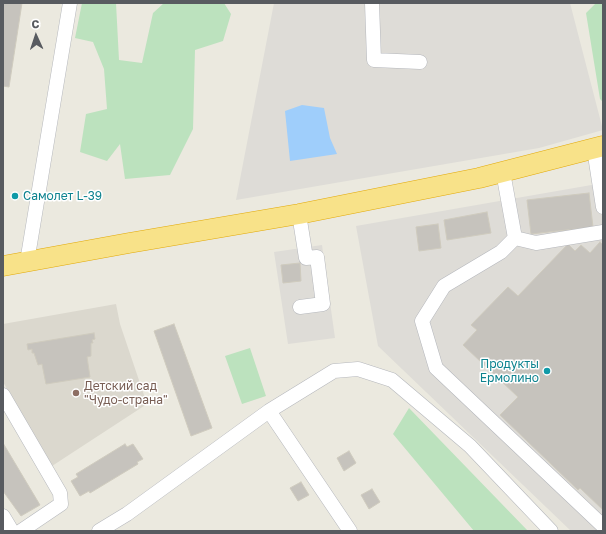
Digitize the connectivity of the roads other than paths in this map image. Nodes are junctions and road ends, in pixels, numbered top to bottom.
1 (70, 3) edge
2 (372, 3) edge
3 (420, 62) dead end
4 (598, 148) edge
5 (503, 172) junction
6 (603, 208) edge
7 (298, 214) junction
8 (603, 232) edge
9 (515, 238) junction
10 (27, 262) junction
11 (3, 266) edge
12 (300, 307) dead end
13 (3, 395) edge
14 (269, 411) junction
15 (3, 516) edge
16 (603, 526) edge
17 (12, 531) edge
18 (21, 531) edge
19 (99, 531) edge
20 (350, 531) edge
21 (551, 531) edge

1 - 10 street
2 - 3 street
4 - 5 highway
4 - 6 street
5 - 7 highway
5 - 9 street
7 - 10 highway
7 - 12 street
8 - 9 street
9 - 16 street
10 - 11 highway
13 - 18 street
14 - 19 street
14 - 20 street
14 - 21 street
15 - 17 street

